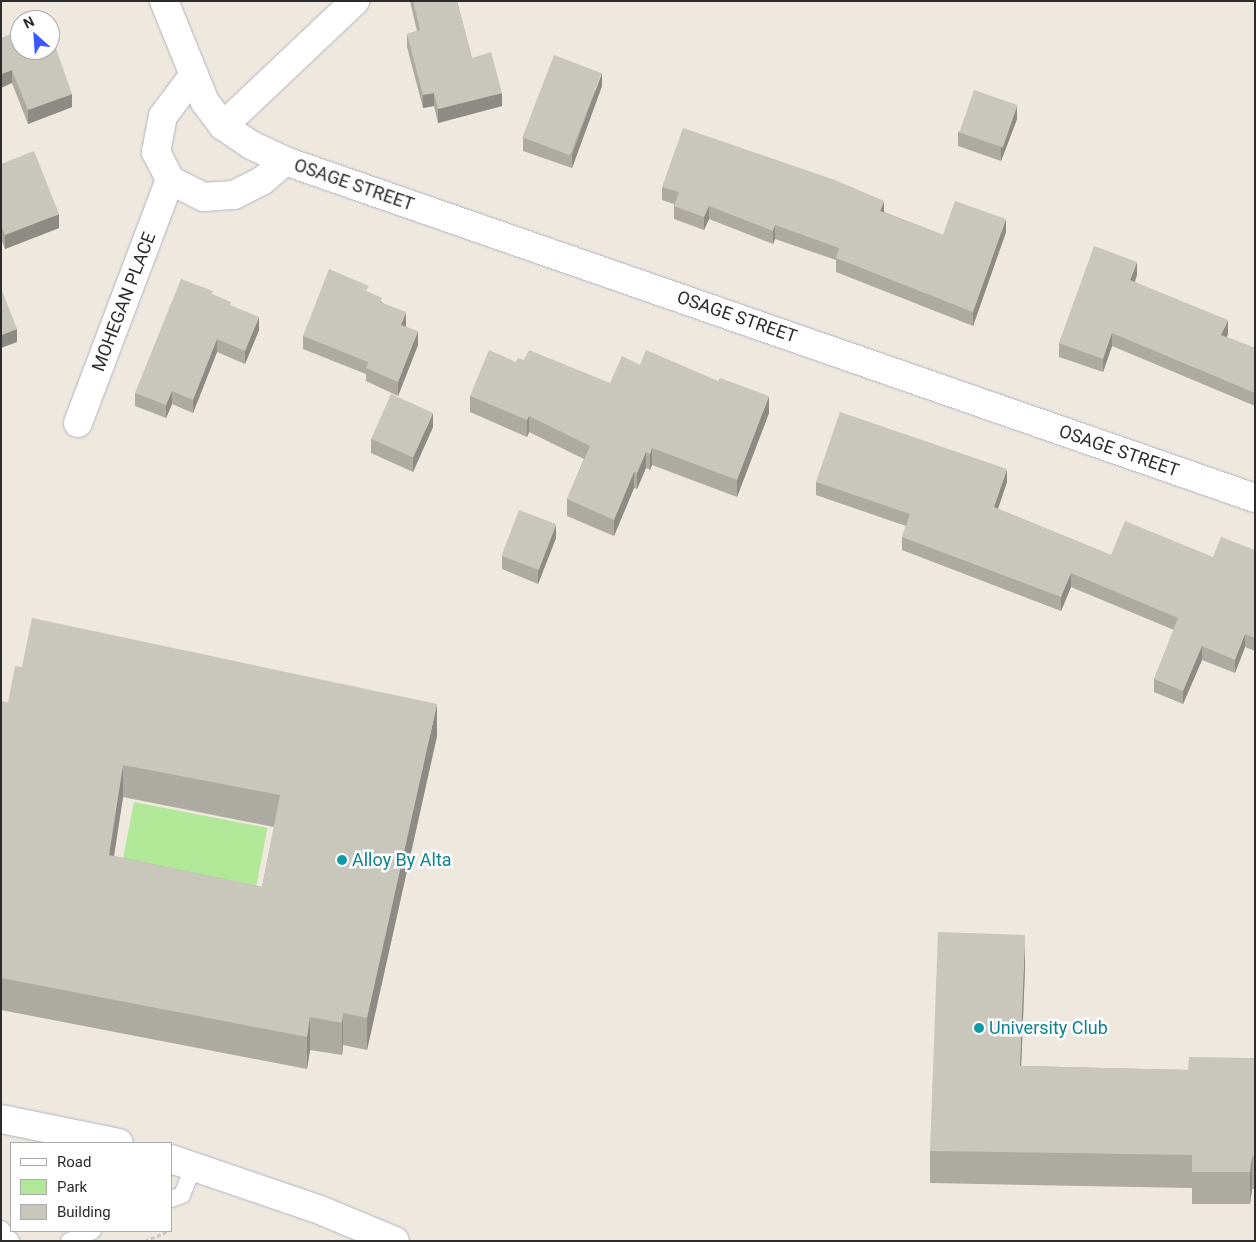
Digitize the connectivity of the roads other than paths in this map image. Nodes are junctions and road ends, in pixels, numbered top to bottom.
1 (164, 1) edge
2 (355, 1) edge
3 (194, 75) junction
4 (223, 126) junction
5 (285, 161) junction
6 (170, 180) junction
7 (78, 423) dead end
8 (1255, 498) edge
9 (1, 1119) edge
10 (114, 1142) edge
11 (182, 1162) edge
12 (172, 1199) edge
13 (1, 1229) edge
14 (92, 1232) edge
15 (12, 1241) edge
16 (69, 1241) edge
17 (395, 1241) edge

1 - 3 street, OSAGE STREET
2 - 4 street
3 - 4 street, OSAGE STREET
3 - 6 street
4 - 5 street, OSAGE STREET
5 - 6 street
5 - 8 street, OSAGE STREET
6 - 7 street, MOHEGAN PLACE
9 - 10 street
11 - 12 lane
11 - 17 street
13 - 15 lane
14 - 16 lane

